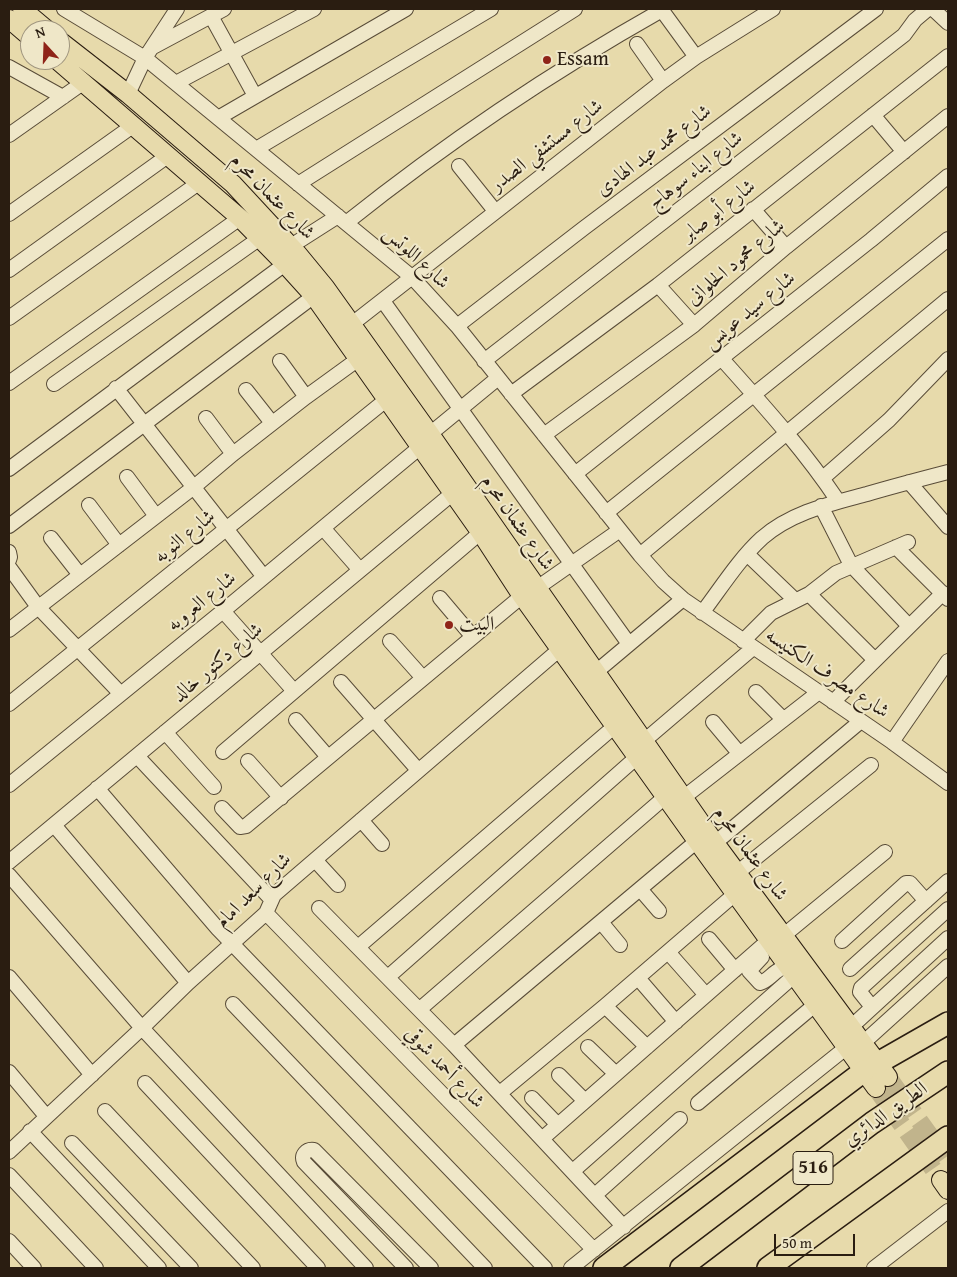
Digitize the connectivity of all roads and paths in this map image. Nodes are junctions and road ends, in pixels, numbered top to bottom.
1 (22, 9) edge
2 (64, 9) edge
3 (177, 9) edge
4 (224, 9) edge
5 (314, 9) edge
6 (406, 9) edge
7 (491, 9) edge
8 (575, 9) edge
9 (662, 9) edge
10 (773, 9) edge
11 (876, 9) edge
12 (928, 9) edge
13 (933, 9) edge
14 (80, 13) edge
15 (211, 16) junction
16 (9, 18) edge
17 (35, 20) edge
18 (948, 23) edge
19 (20, 28) edge
20 (637, 44) dead end
21 (70, 49) edge
22 (149, 53) junction
23 (232, 53) junction
24 (948, 56) edge
25 (696, 57) junction
26 (69, 70) edge
27 (11, 72) edge
28 (663, 81) junction
29 (84, 82) junction
30 (176, 83) junction
31 (128, 94) junction
32 (255, 96) junction
33 (63, 97) junction
34 (873, 115) junction
35 (948, 116) edge
36 (218, 118) junction
37 (134, 125) junction
38 (9, 135) edge
39 (256, 149) junction
40 (904, 152) junction
41 (169, 155) junction
42 (459, 166) dead end
43 (948, 176) edge
44 (200, 182) junction
45 (298, 184) junction
46 (753, 210) junction
47 (495, 211) junction
48 (9, 214) edge
49 (240, 218) junction
50 (342, 220) junction
51 (260, 238) junction
52 (948, 239) edge
53 (291, 246) junction
54 (786, 247) junction
55 (285, 264) junction
56 (9, 270) edge
57 (413, 278) junction
58 (658, 285) junction
59 (314, 296) junction
60 (948, 299) edge
61 (383, 301) junction
62 (9, 318) edge
63 (352, 324) junction
64 (694, 325) junction
65 (456, 326) junction
66 (722, 359) junction
67 (948, 359) edge
68 (357, 360) junction
69 (280, 361) dead end
70 (484, 361) junction
71 (498, 378) junction
72 (9, 383) edge
73 (54, 384) dead end
74 (116, 388) junction
75 (246, 390) dead end
76 (512, 394) junction
77 (754, 395) junction
78 (306, 397) junction
79 (386, 400) junction
80 (460, 409) junction
81 (206, 418) dead end
82 (144, 423) junction
83 (272, 423) junction
84 (787, 432) junction
85 (544, 435) junction
86 (424, 441) junction
87 (233, 454) junction
88 (9, 469) edge
89 (948, 472) edge
90 (575, 474) junction
91 (127, 477) dead end
92 (823, 478) junction
93 (908, 482) junction
94 (194, 487) junction
95 (453, 493) junction
96 (838, 501) junction
97 (88, 505) dead end
98 (821, 506) junction
99 (606, 513) junction
100 (156, 516) junction
101 (9, 526) edge
102 (948, 527) edge
103 (323, 528) junction
104 (486, 528) junction
105 (226, 530) junction
106 (620, 530) junction
107 (51, 538) dead end
108 (119, 545) junction
109 (9, 552) edge
110 (746, 554) junction
111 (640, 555) junction
112 (9, 560) edge
113 (572, 564) junction
114 (851, 565) junction
115 (9, 567) edge
116 (360, 570) junction
117 (80, 575) junction
118 (264, 577) junction
119 (530, 592) junction
120 (809, 594) junction
121 (946, 596) edge
122 (440, 598) dead end
123 (682, 599) junction
124 (795, 600) junction
125 (38, 608) junction
126 (223, 611) junction
127 (702, 612) junction
128 (909, 626) junction
129 (9, 630) edge
130 (473, 637) junction
131 (390, 641) dead end
132 (629, 644) junction
133 (748, 644) junction
134 (560, 648) junction
135 (77, 649) junction
136 (260, 654) junction
137 (875, 660) junction
138 (948, 661) edge
139 (596, 672) junction
140 (423, 678) junction
141 (341, 682) dead end
142 (294, 691) junction
143 (756, 692) dead end
144 (819, 692) junction
145 (121, 694) junction
146 (833, 702) junction
147 (9, 704) edge
148 (783, 719) junction
149 (296, 720) dead end
150 (374, 720) junction
151 (861, 720) junction
152 (713, 722) dead end
153 (615, 726) junction
154 (165, 732) junction
155 (892, 742) junction
156 (640, 749) junction
157 (223, 752) dead end
158 (739, 753) junction
159 (137, 756) junction
160 (328, 758) junction
161 (248, 761) dead end
162 (871, 765) dead end
163 (418, 770) junction
164 (948, 784) edge
165 (9, 785) edge
166 (214, 787) dead end
167 (98, 788) junction
168 (665, 797) junction
169 (281, 798) junction
170 (683, 798) junction
171 (222, 808) dead end
172 (361, 820) junction
173 (54, 825) junction
174 (697, 841) junction
175 (715, 843) junction
176 (382, 844) dead end
177 (885, 852) dead end
178 (315, 860) junction
179 (9, 862) edge
180 (737, 873) junction
181 (9, 875) edge
182 (948, 881) edge
183 (338, 885) dead end
184 (640, 889) junction
185 (735, 894) junction
186 (271, 899) junction
187 (926, 901) junction
188 (319, 908) dead end
189 (948, 909) edge
190 (659, 911) dead end
191 (266, 913) junction
192 (601, 922) junction
193 (948, 938) edge
194 (709, 939) dead end
195 (774, 939) junction
196 (842, 942) dead end
197 (232, 943) junction
198 (620, 945) dead end
199 (358, 947) junction
200 (668, 952) junction
201 (948, 966) edge
202 (850, 969) dead end
203 (735, 970) junction
204 (792, 971) junction
205 (9, 976) edge
206 (388, 976) junction
207 (638, 978) junction
208 (188, 983) junction
209 (706, 996) junction
210 (233, 1004) dead end
211 (816, 1004) junction
212 (606, 1006) junction
213 (872, 1007) junction
214 (420, 1009) junction
215 (676, 1022) junction
216 (948, 1023) edge
217 (851, 1027) junction
218 (142, 1028) junction
219 (454, 1044) junction
220 (855, 1045) junction
221 (588, 1047) dead end
222 (647, 1047) junction
223 (9, 1072) edge
224 (948, 1072) edge
225 (616, 1074) junction
226 (92, 1075) junction
227 (559, 1075) dead end
228 (876, 1075) junction
229 (145, 1083) dead end
230 (500, 1093) junction
231 (532, 1098) dead end
232 (584, 1102) junction
233 (698, 1103) dead end
234 (105, 1111) dead end
235 (46, 1116) junction
236 (680, 1119) dead end
237 (558, 1125) junction
238 (30, 1131) junction
239 (948, 1137) edge
240 (543, 1138) junction
241 (72, 1142) dead end
242 (9, 1152) edge
243 (574, 1171) junction
244 (9, 1175) edge
245 (595, 1195) junction
246 (948, 1211) edge
247 (624, 1227) junction
248 (9, 1241) edge
249 (599, 1259) edge
250 (34, 1268) edge
251 (96, 1268) edge
252 (159, 1268) edge
253 (191, 1268) edge
254 (253, 1268) edge
255 (318, 1268) edge
256 (366, 1268) edge
257 (406, 1268) edge
258 (431, 1268) edge
259 (485, 1268) edge
260 (545, 1268) edge
261 (571, 1268) edge
262 (681, 1268) edge
263 (768, 1268) edge
264 (874, 1268) edge

1 - 17 main road
2 - 14 street, شارع اللوتس
3 - 22 street
4 - 15 street
5 - 23 street
6 - 32 street
7 - 39 street
8 - 45 street
9 - 25 street
9 - 50 street
10 - 25 street, شارع مستشفي الصدر
11 - 65 street, شارع محمد عبد الهادى
12 - 70 street, شارع ابناء سوهاج
13 - 18 street
14 - 22 street, شارع اللوتس
15 - 22 street
15 - 23 street
16 - 19 main road
20 - 28 street
21 - 31 main road, شارع عثمان محرم
22 - 30 street, شارع اللوتس
22 - 31 street
23 - 30 street
23 - 32 street
24 - 34 street, شارع أبو صابر
25 - 28 street, شارع مستشفي الصدر
26 - 29 main road, شارع عثمان محرم
27 - 33 street
28 - 47 street, شارع مستشفي الصدر
29 - 33 street
29 - 37 main road, شارع عثمان محرم
30 - 36 street, شارع اللوتس
31 - 53 main road, شارع عثمان محرم
32 - 36 street
33 - 38 street
34 - 40 street
34 - 46 street, شارع أبو صابر
35 - 40 street, شارع محمود الحلوانى
36 - 39 street, شارع اللوتس
37 - 41 main road, شارع عثمان محرم
37 - 48 street
39 - 45 street, شارع اللوتس
40 - 54 street, شارع محمود الحلوانى
41 - 44 main road, شارع عثمان محرم
41 - 56 street
42 - 47 street
43 - 66 street, شارع سيد عويس
44 - 49 main road, شارع عثمان محرم
44 - 62 street
45 - 50 street, شارع اللوتس
46 - 54 street
46 - 58 street, شارع أبو صابر
47 - 57 street, شارع مستشفي الصدر
49 - 51 main road, شارع عثمان محرم
49 - 72 street
50 - 53 street
50 - 57 street, شارع اللوتس
51 - 55 main road, شارع عثمان محرم
51 - 73 street
52 - 77 street
53 - 63 main road, شارع عثمان محرم
54 - 64 street, شارع محمود الحلوانى
55 - 59 main road, شارع عثمان محرم
55 - 74 street
57 - 61 street, شارع مستشفي الصدر
57 - 65 street, شارع اللوتس
58 - 64 street
58 - 76 street, شارع أبو صابر
59 - 68 main road, شارع عثمان محرم
59 - 82 street
60 - 84 street
61 - 63 street, شارع مستشفي الصدر
61 - 80 street
63 - 86 main road, شارع عثمان محرم
64 - 85 street, شارع محمود الحلوانى
65 - 70 street, شارع اللوتس
66 - 77 street
66 - 90 street, شارع سيد عويس
67 - 92 street
68 - 78 street
68 - 79 main road, شارع عثمان محرم
69 - 78 street
70 - 71 street, شارع اللوتس
71 - 76 street, شارع اللوتس
71 - 80 street, شارع العروبه
74 - 82 street
74 - 88 street
75 - 83 street
76 - 85 street, شارع اللوتس
77 - 84 street
77 - 99 street
78 - 83 street
79 - 86 main road, شارع عثمان محرم
79 - 105 street, شارع النوبه
80 - 86 street, شارع العروبه
80 - 113 street
81 - 87 street
82 - 94 street
82 - 101 street
83 - 87 street
84 - 92 street
84 - 111 street
85 - 90 street, شارع اللوتس
86 - 95 main road, شارع عثمان محرم
86 - 103 street, شارع العروبه
86 - 104 main road, شارع عثمان محرم
87 - 94 street
89 - 93 street
90 - 99 street, شارع اللوتس
91 - 100 street
92 - 96 street
93 - 96 street
93 - 102 street
94 - 100 street
94 - 105 street
95 - 104 main road, شارع عثمان محرم
95 - 116 street, شارع دكتور خالد
96 - 98 street
97 - 108 street
98 - 110 street
98 - 114 street
99 - 106 street, شارع اللوتس
100 - 108 street
103 - 116 street
103 - 118 street, شارع العروبه
104 - 119 main road, شارع عثمان محرم
104 - 142 street
105 - 118 street
105 - 135 street, شارع النوبه
106 - 111 street, شارع اللوتس
106 - 113 street
107 - 117 street
108 - 117 street
109 - 112 street
110 - 124 street
110 - 127 street
111 - 123 street, شارع اللوتس
113 - 119 street
113 - 132 street
114 - 120 street
114 - 121 street
114 - 128 street
115 - 125 street
116 - 136 street, شارع دكتور خالد
117 - 125 street
118 - 126 street, شارع العروبه
119 - 130 street
119 - 134 main road, شارع عثمان محرم
119 - 139 main road, شارع عثمان محرم
120 - 124 street
120 - 137 street
121 - 128 street
122 - 130 street
123 - 127 street, شارع مصرف الكنيسه
123 - 132 street
124 - 133 street
125 - 129 street
125 - 135 street
126 - 136 street
126 - 145 street, شارع العروبه
127 - 133 street, شارع مصرف الكنيسه
128 - 137 street
130 - 140 street
131 - 140 street
132 - 139 street
133 - 144 street, شارع مصرف الكنيسه
133 - 156 street
134 - 153 main road, شارع عثمان محرم
134 - 163 street, شارع سعد امام
135 - 145 street
135 - 147 street, شارع النوبه
136 - 142 street
136 - 154 street, شارع دكتور خالد
137 - 146 street
138 - 155 street
139 - 156 main road, شارع عثمان محرم
140 - 150 street
141 - 150 street
142 - 157 street
143 - 148 street
144 - 146 street, شارع مصرف الكنيسه
144 - 148 street
145 - 165 street, شارع العروبه
146 - 151 street, شارع مصرف الكنيسه
148 - 158 street
149 - 160 street
150 - 160 street
150 - 163 street
151 - 155 street, شارع مصرف الكنيسه
151 - 175 street
152 - 158 street
153 - 156 main road, شارع عثمان محرم
153 - 199 street
154 - 159 street, شارع دكتور خالد
154 - 166 street
155 - 164 street, شارع مصرف الكنيسه
156 - 168 main road, شارع عثمان محرم
156 - 170 main road, شارع عثمان محرم
156 - 206 street
158 - 170 street
159 - 167 street, شارع دكتور خالد
159 - 186 street
160 - 169 street
161 - 169 street
162 - 180 street
163 - 172 street, شارع سعد امام
167 - 173 street, شارع دكتور خالد
167 - 197 street
168 - 174 main road, شارع عثمان محرم
168 - 214 street
169 - 171 street
170 - 175 main road, شارع عثمان محرم
172 - 176 street
172 - 178 street, شارع سعد امام
173 - 179 street, شارع دكتور خالد
173 - 208 street
174 - 184 street
174 - 185 main road, شارع عثمان محرم
175 - 180 main road, شارع عثمان محرم
177 - 195 street
178 - 183 street
178 - 186 street, شارع سعد امام
180 - 195 main road, شارع عثمان محرم
181 - 218 street
182 - 187 street
184 - 190 street
184 - 192 street
185 - 195 main road, شارع عثمان محرم
185 - 200 street
186 - 191 street, شارع سعد امام
187 - 196 street
187 - 202 street
188 - 199 street
189 - 213 street
191 - 197 street, شارع سعد امام
191 - 249 street, شارع أحمد شوقي
192 - 198 street
192 - 219 street
193 - 213 street
194 - 203 street
195 - 203 street
195 - 204 main road, شارع عثمان محرم
195 - 204 street
195 - 217 main road, شارع عثمان محرم
197 - 208 street, شارع سعد امام
197 - 260 street
199 - 206 street
200 - 207 street
200 - 209 street
201 - 220 street
203 - 209 street
204 - 211 main road, شارع عثمان محرم
204 - 243 street
205 - 226 street
206 - 214 street
207 - 212 street
207 - 215 street
208 - 218 street, شارع سعد امام
209 - 215 street
210 - 259 street
211 - 220 main road, شارع عثمان محرم
211 - 233 street
212 - 222 street
212 - 230 street
213 - 217 street
214 - 219 street
215 - 222 street
216 - 228 highway
217 - 220 main road, شارع عثمان محرم
218 - 226 street, شارع سعد امام
218 - 256 street
219 - 230 street
220 - 228 main road, شارع عثمان محرم
220 - 247 street
221 - 225 street
222 - 225 street
223 - 235 street
224 - 262 highway, الطريق الدائري / 516
225 - 232 street
226 - 235 street, شارع سعد امام
227 - 232 street
228 - 249 highway
229 - 255 street
230 - 240 street
231 - 237 street
232 - 237 street
234 - 254 street
235 - 238 street, شارع سعد امام
236 - 245 street
237 - 240 street
238 - 242 street, شارع سعد امام
238 - 252 street
239 - 263 highway, 516
240 - 243 street
241 - 253 street
243 - 245 street
244 - 251 street
245 - 247 street
246 - 264 street
247 - 249 street
248 - 250 street
249 - 261 street
257 - 258 street

